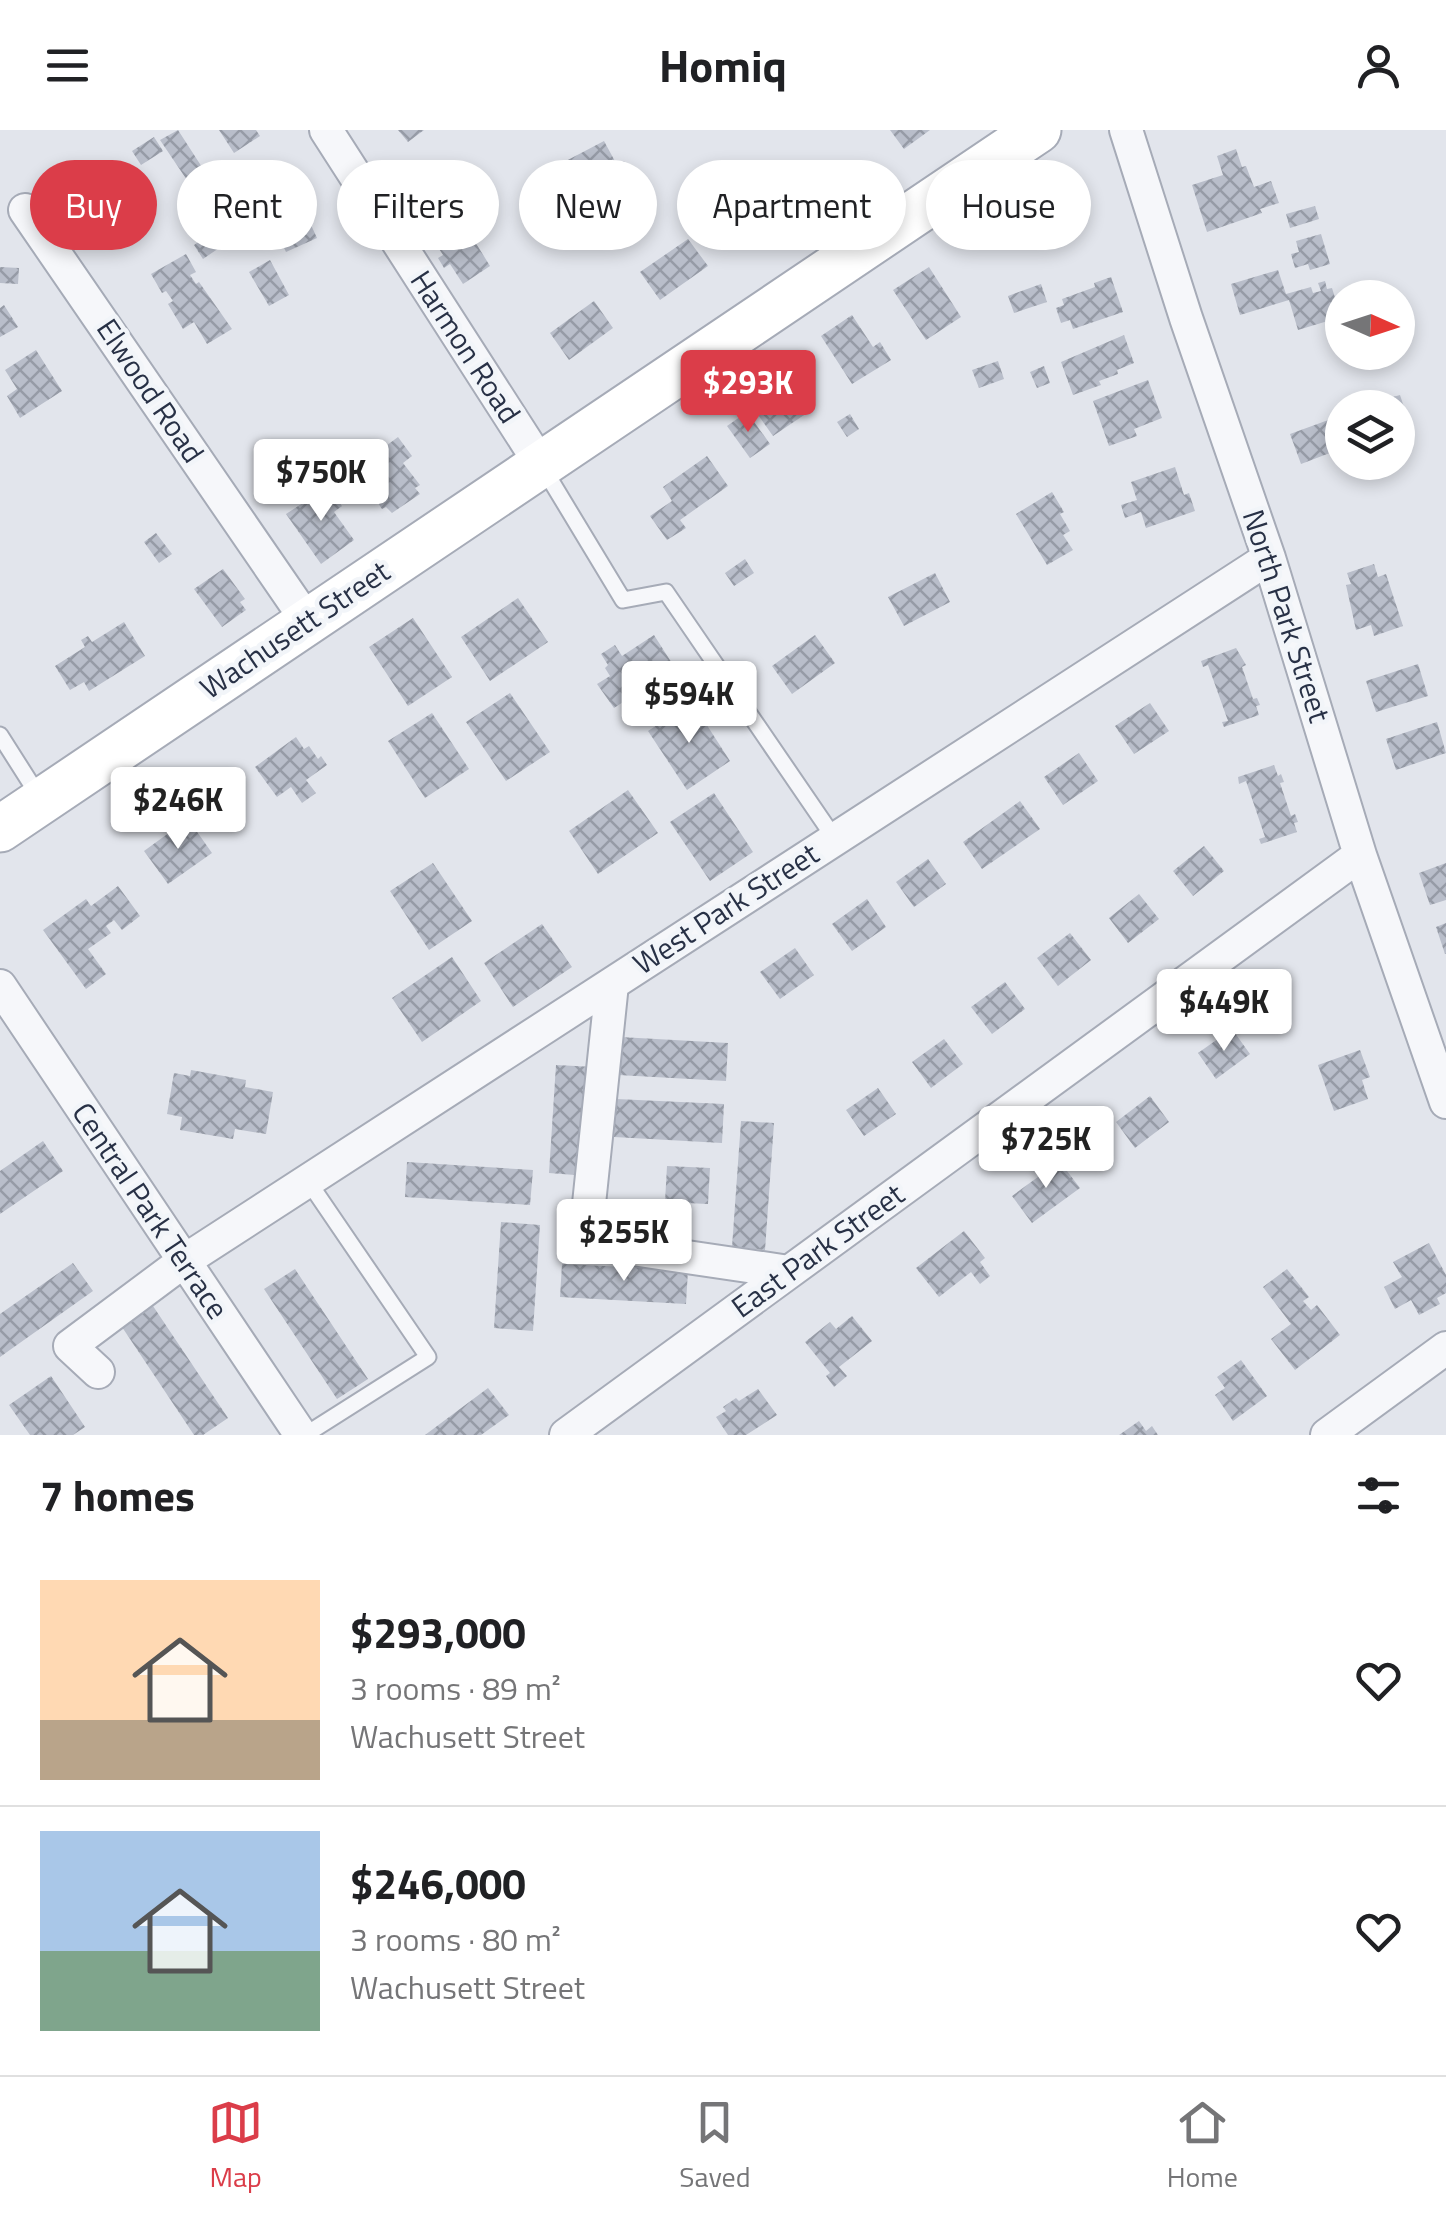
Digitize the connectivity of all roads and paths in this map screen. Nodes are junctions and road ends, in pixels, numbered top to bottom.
1 (326, 130) edge
2 (1038, 130) edge
3 (1126, 130) edge
4 (26, 210) dead end
5 (540, 462) junction
6 (1269, 558) junction
7 (308, 622) junction
8 (0, 736) edge
9 (42, 802) junction
10 (0, 829) edge
11 (835, 839) junction
12 (1360, 855) junction
13 (612, 984) junction
14 (0, 986) edge
15 (1446, 1102) edge
16 (308, 1181) junction
17 (184, 1261) junction
18 (789, 1272) junction
19 (1446, 1348) edge
20 (98, 1372) dead end
21 (302, 1435) edge
22 (566, 1435) edge
23 (1327, 1435) edge

1 - 5 street, Harmon Road
2 - 5 street, Wachusett Street
3 - 6 street, North Park Street
4 - 7 street, Elwood Road
5 - 7 street, Wachusett Street
5 - 11 lane
6 - 11 street, West Park Street
6 - 12 street, North Park Street
7 - 9 street, Wachusett Street
8 - 9 lane
9 - 10 street, Wachusett Street
11 - 13 street, West Park Street
12 - 15 street, North Park Street
12 - 18 street, East Park Street
13 - 16 street, West Park Street
13 - 18 street
14 - 17 street, Central Park Terrace
16 - 17 street, West Park Street
16 - 21 lane
17 - 20 street, West Park Street
17 - 21 street, Central Park Terrace
18 - 22 street, East Park Street
19 - 23 street

